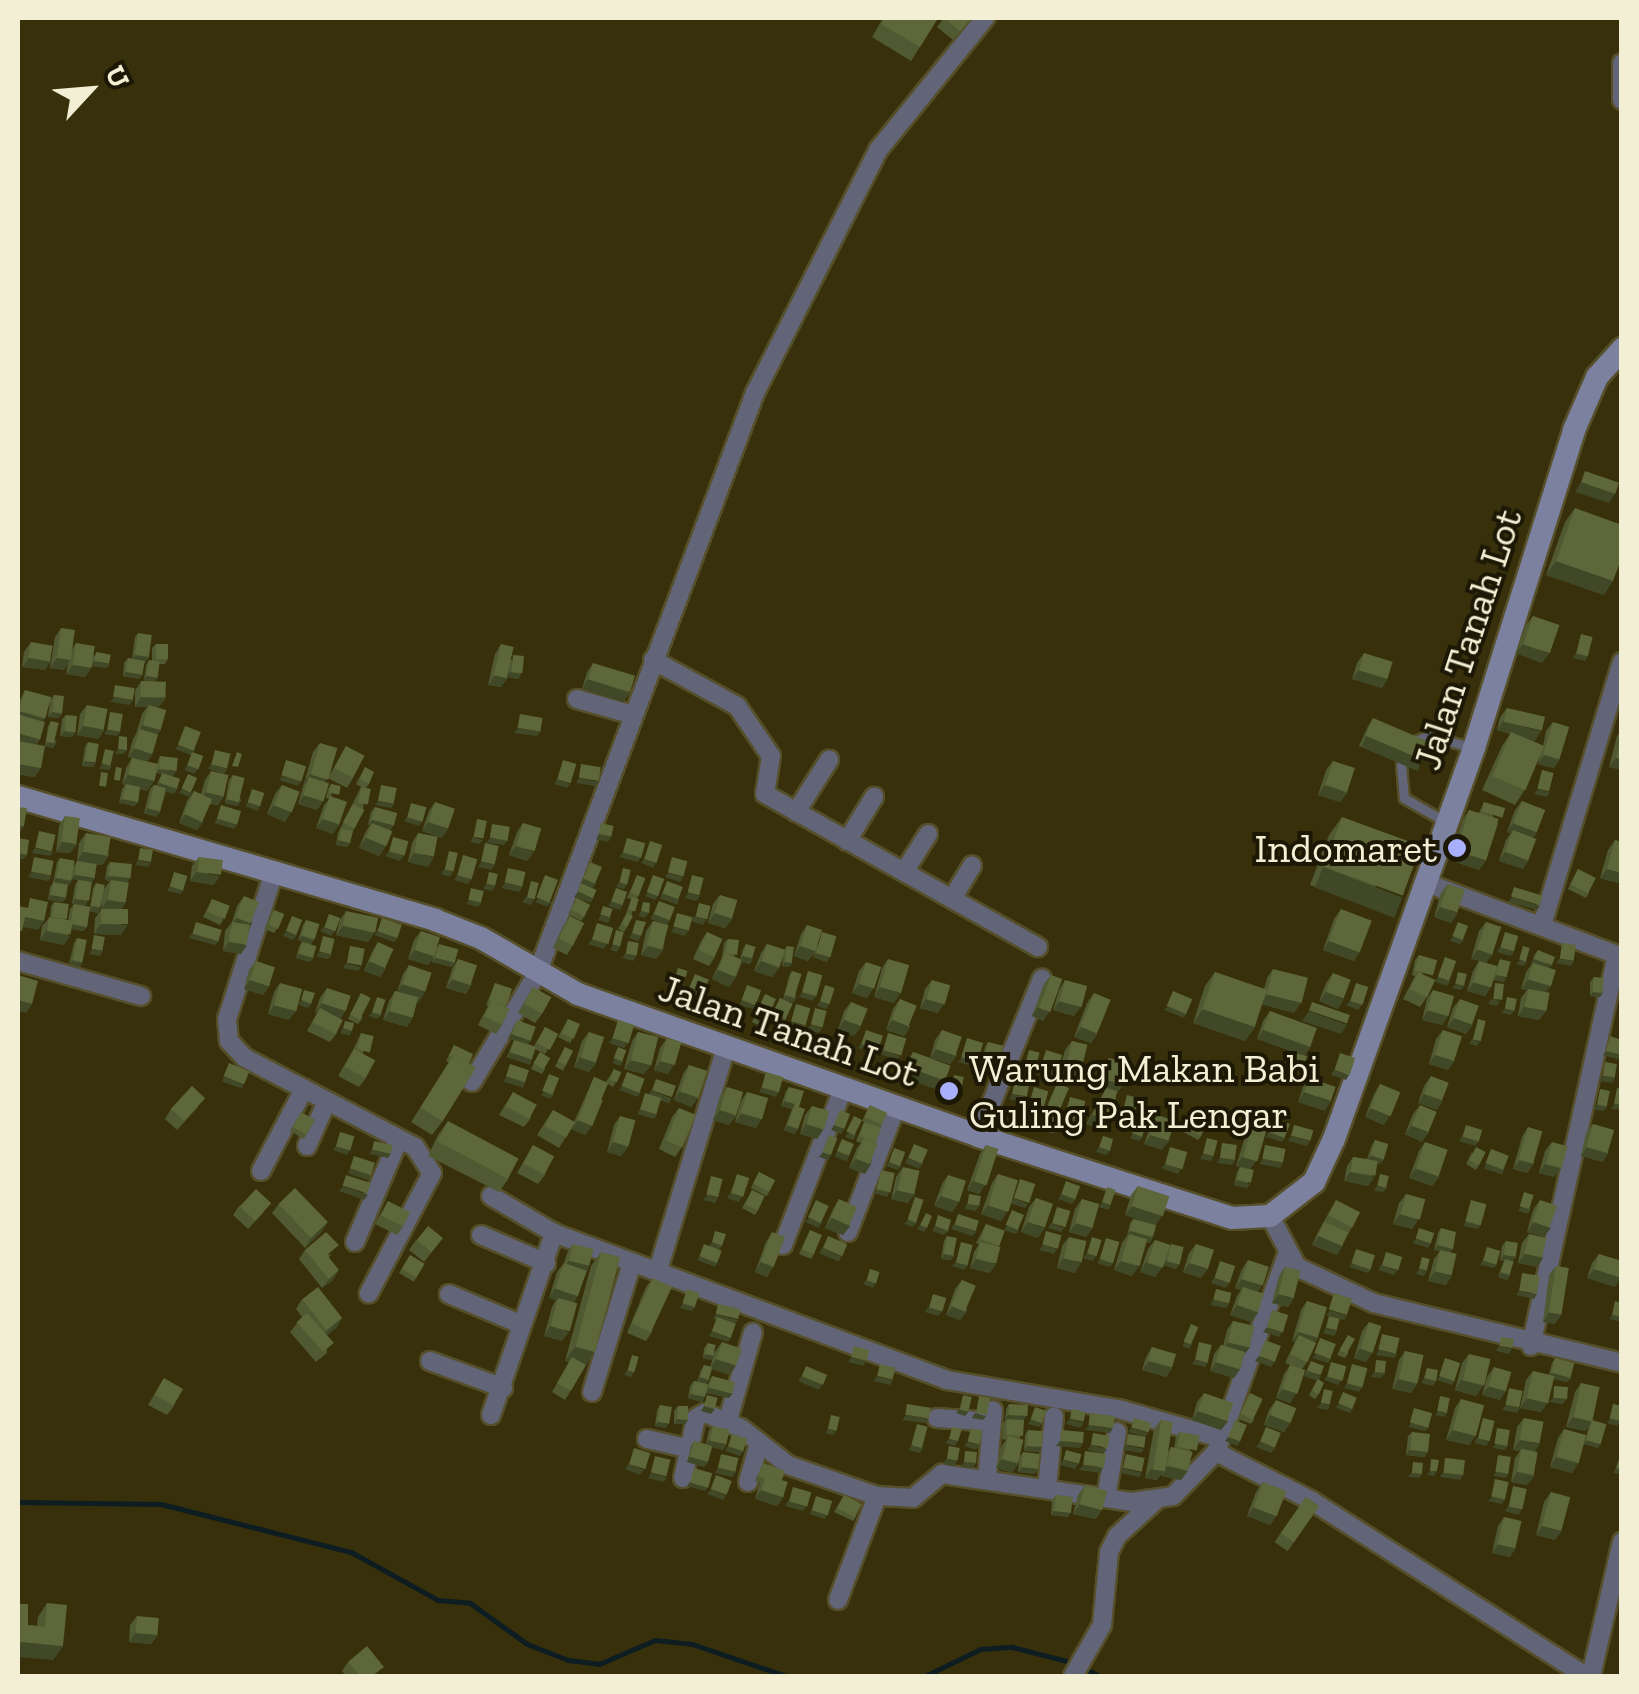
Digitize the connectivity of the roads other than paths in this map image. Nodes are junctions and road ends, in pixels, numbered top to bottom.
1 (984, 18) edge
2 (1622, 63) edge
3 (1622, 100) edge
4 (1622, 348) edge
5 (654, 660) junction
6 (1622, 662) edge
7 (577, 699) dead end
8 (633, 715) junction
9 (1408, 745) edge
10 (1474, 748) junction
11 (829, 760) dead end
12 (1401, 765) dead end
13 (874, 797) dead end
14 (18, 798) edge
15 (796, 812) junction
16 (1446, 823) junction
17 (928, 834) dead end
18 (848, 841) junction
19 (972, 866) dead end
20 (274, 872) junction
21 (904, 872) junction
22 (1424, 882) junction
23 (952, 900) junction
24 (1542, 925) junction
25 (1038, 947) dead end
26 (1619, 956) edge
27 (18, 961) edge
28 (537, 974) junction
29 (1042, 978) dead end
30 (141, 996) dead end
31 (726, 1048) junction
32 (472, 1082) edge
33 (843, 1088) junction
34 (304, 1089) junction
35 (327, 1101) junction
36 (896, 1107) junction
37 (978, 1136) junction
38 (399, 1139) junction
39 (308, 1146) dead end
40 (261, 1171) dead end
41 (491, 1196) dead end
42 (1270, 1216) junction
43 (848, 1232) edge
44 (554, 1233) junction
45 (481, 1235) dead end
46 (355, 1242) dead end
47 (784, 1245) edge
48 (1287, 1255) junction
49 (546, 1263) junction
50 (632, 1263) junction
51 (658, 1270) junction
52 (369, 1293) dead end
53 (450, 1294) dead end
54 (520, 1324) junction
55 (753, 1332) dead end
56 (1531, 1346) junction
57 (430, 1361) dead end
58 (1622, 1364) edge
59 (503, 1388) junction
60 (592, 1392) dead end
61 (491, 1415) dead end
62 (1054, 1416) dead end
63 (937, 1418) dead end
64 (728, 1420) junction
65 (1117, 1432) edge
66 (648, 1439) dead end
67 (758, 1444) junction
68 (1218, 1445) junction
69 (686, 1448) junction
70 (683, 1478) dead end
71 (987, 1479) junction
72 (748, 1482) dead end
73 (1047, 1488) junction
74 (877, 1496) junction
75 (1106, 1498) junction
76 (1155, 1501) junction
77 (1622, 1542) edge
78 (838, 1600) dead end
79 (1073, 1676) edge
80 (1589, 1676) edge

1 - 5 street
2 - 3 street
4 - 10 main road, Jalan Tanah Lot
5 - 8 street
5 - 15 street
6 - 24 street
7 - 8 street
8 - 28 street
9 - 10 lane
10 - 16 main road, Jalan Tanah Lot
11 - 15 street
12 - 16 lane
13 - 18 street
14 - 20 main road, Jalan Tanah Lot
15 - 18 street
16 - 22 main road, Jalan Tanah Lot
17 - 21 street
18 - 21 street
19 - 23 street
20 - 28 main road, Jalan Tanah Lot
20 - 34 street
21 - 23 street
22 - 24 street
22 - 42 main road, Jalan Tanah Lot
23 - 25 street
24 - 26 street
26 - 56 street
27 - 30 street
28 - 31 main road, Jalan Tanah Lot
28 - 32 street
29 - 37 street
31 - 33 main road, Jalan Tanah Lot
31 - 51 street
33 - 36 main road, Jalan Tanah Lot
33 - 47 street
34 - 35 street
34 - 40 street
35 - 38 street
35 - 39 street
36 - 37 main road, Jalan Tanah Lot
36 - 43 street
37 - 42 main road, Jalan Tanah Lot
38 - 46 street
38 - 52 street
41 - 44 street
42 - 48 street
44 - 49 street
44 - 50 street
45 - 49 street
48 - 56 street
48 - 68 street
49 - 54 street
50 - 51 street
50 - 60 street
51 - 68 street
53 - 54 street
54 - 59 street
55 - 64 street
56 - 58 street
57 - 59 street
59 - 61 street
62 - 73 street
63 - 71 street
64 - 67 street
64 - 69 street
65 - 75 street
66 - 69 street
67 - 72 street
67 - 74 street
68 - 76 street
68 - 80 street
69 - 70 street
71 - 73 street
71 - 74 street
73 - 75 street
74 - 78 street
75 - 76 street
76 - 79 street
77 - 80 street

